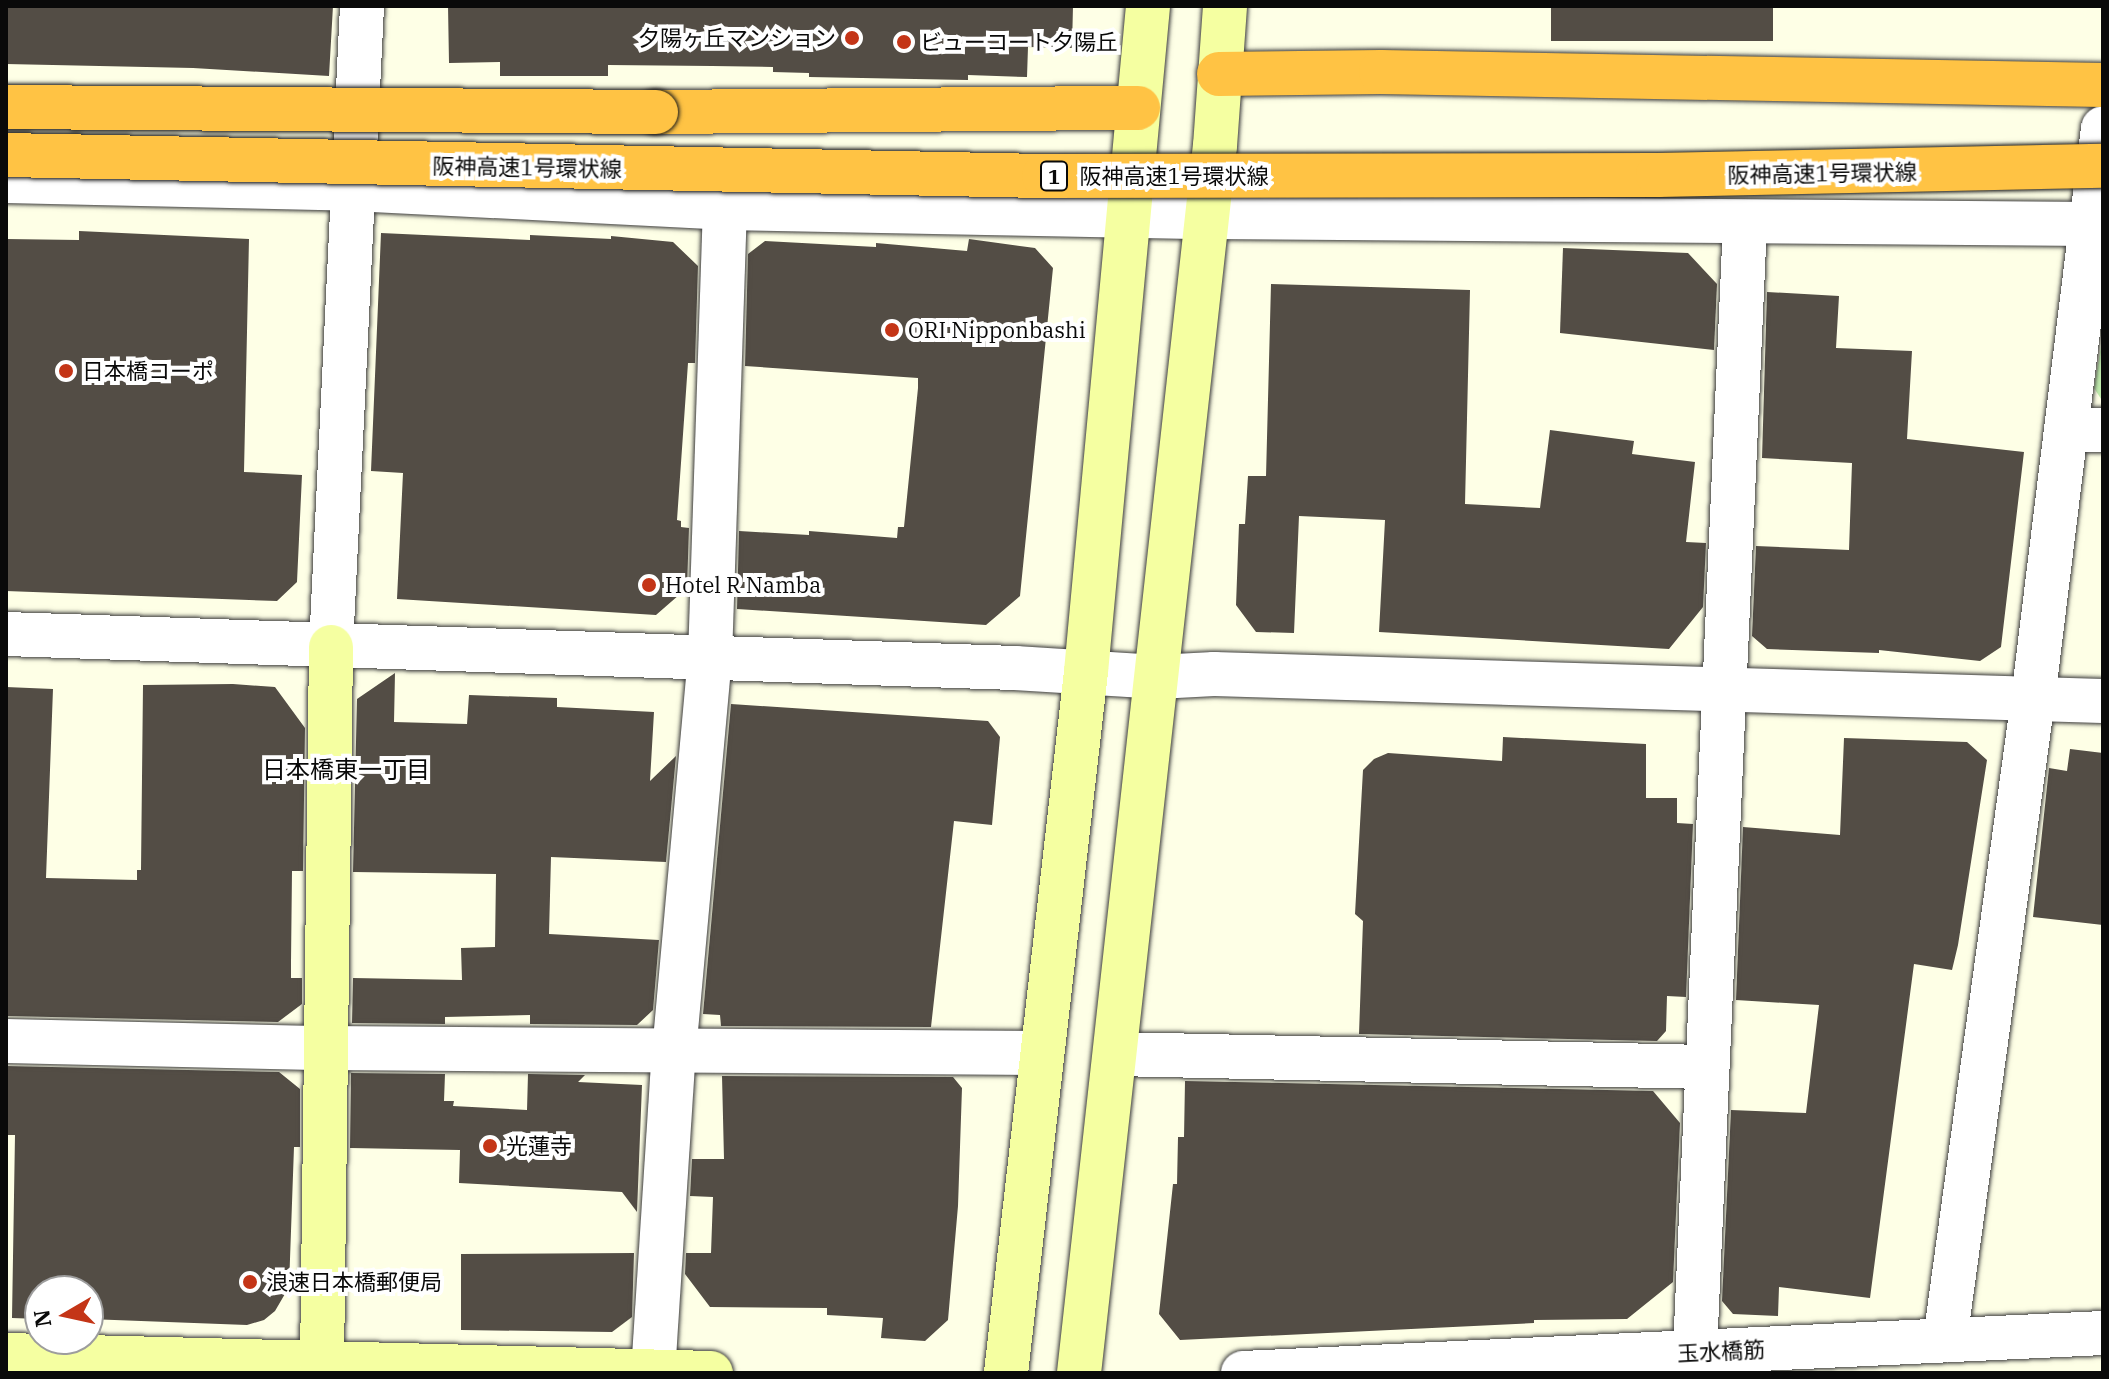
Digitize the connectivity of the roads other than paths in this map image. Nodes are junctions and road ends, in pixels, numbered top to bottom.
1 (362, 6) edge
2 (1148, 6) edge
3 (1225, 6) edge
4 (1219, 74) junction
5 (2103, 85) edge
6 (6, 107) edge
7 (1138, 108) junction
8 (2103, 128) edge
9 (6, 155) edge
10 (2103, 166) edge
11 (6, 181) edge
12 (353, 189) junction
13 (725, 208) junction
14 (1129, 215) junction
15 (1207, 217) junction
16 (1745, 222) junction
17 (2091, 224) junction
18 (2084, 430) edge
19 (6, 634) edge
20 (331, 647) junction
21 (710, 658) junction
22 (1086, 672) junction
23 (1157, 677) junction
24 (1724, 689) junction
25 (2033, 699) junction
26 (2103, 701) edge
27 (6, 1041) edge
28 (326, 1048) junction
29 (674, 1052) junction
30 (1042, 1053) junction
31 (1115, 1054) junction
32 (1707, 1067) junction
33 (2103, 1333) edge
34 (1945, 1340) junction
35 (6, 1355) edge
36 (1694, 1362) edge
37 (322, 1364) junction
38 (653, 1372) edge
39 (711, 1373) edge
40 (1006, 1373) edge
41 (1079, 1373) edge
42 (1243, 1373) edge

1 - 12 street
2 - 7 street
3 - 4 street
4 - 5 highway
4 - 15 street
6 - 7 highway, bridge
7 - 14 street
8 - 17 street
9 - 10 highway, 阪神高速1号環状線 / 1, bridge
11 - 12 street
12 - 13 street
12 - 20 street
13 - 14 street
13 - 21 street
14 - 15 street
14 - 22 street
15 - 16 street
15 - 23 street
16 - 17 street
16 - 24 street
17 - 18 street
18 - 25 street
19 - 20 street
20 - 21 street
20 - 28 street
21 - 22 street
21 - 29 street
22 - 23 street
22 - 30 street
23 - 24 street
23 - 31 street
24 - 25 street
24 - 32 street
25 - 26 street
25 - 34 street
27 - 28 street
28 - 29 street
28 - 37 street
29 - 30 street
29 - 38 street
30 - 40 street
31 - 32 street
31 - 41 street
32 - 36 street
33 - 34 street, 玉水橋筋
34 - 36 street, 玉水橋筋
35 - 37 street
36 - 42 street, 玉水橋筋
37 - 38 street
38 - 39 street

